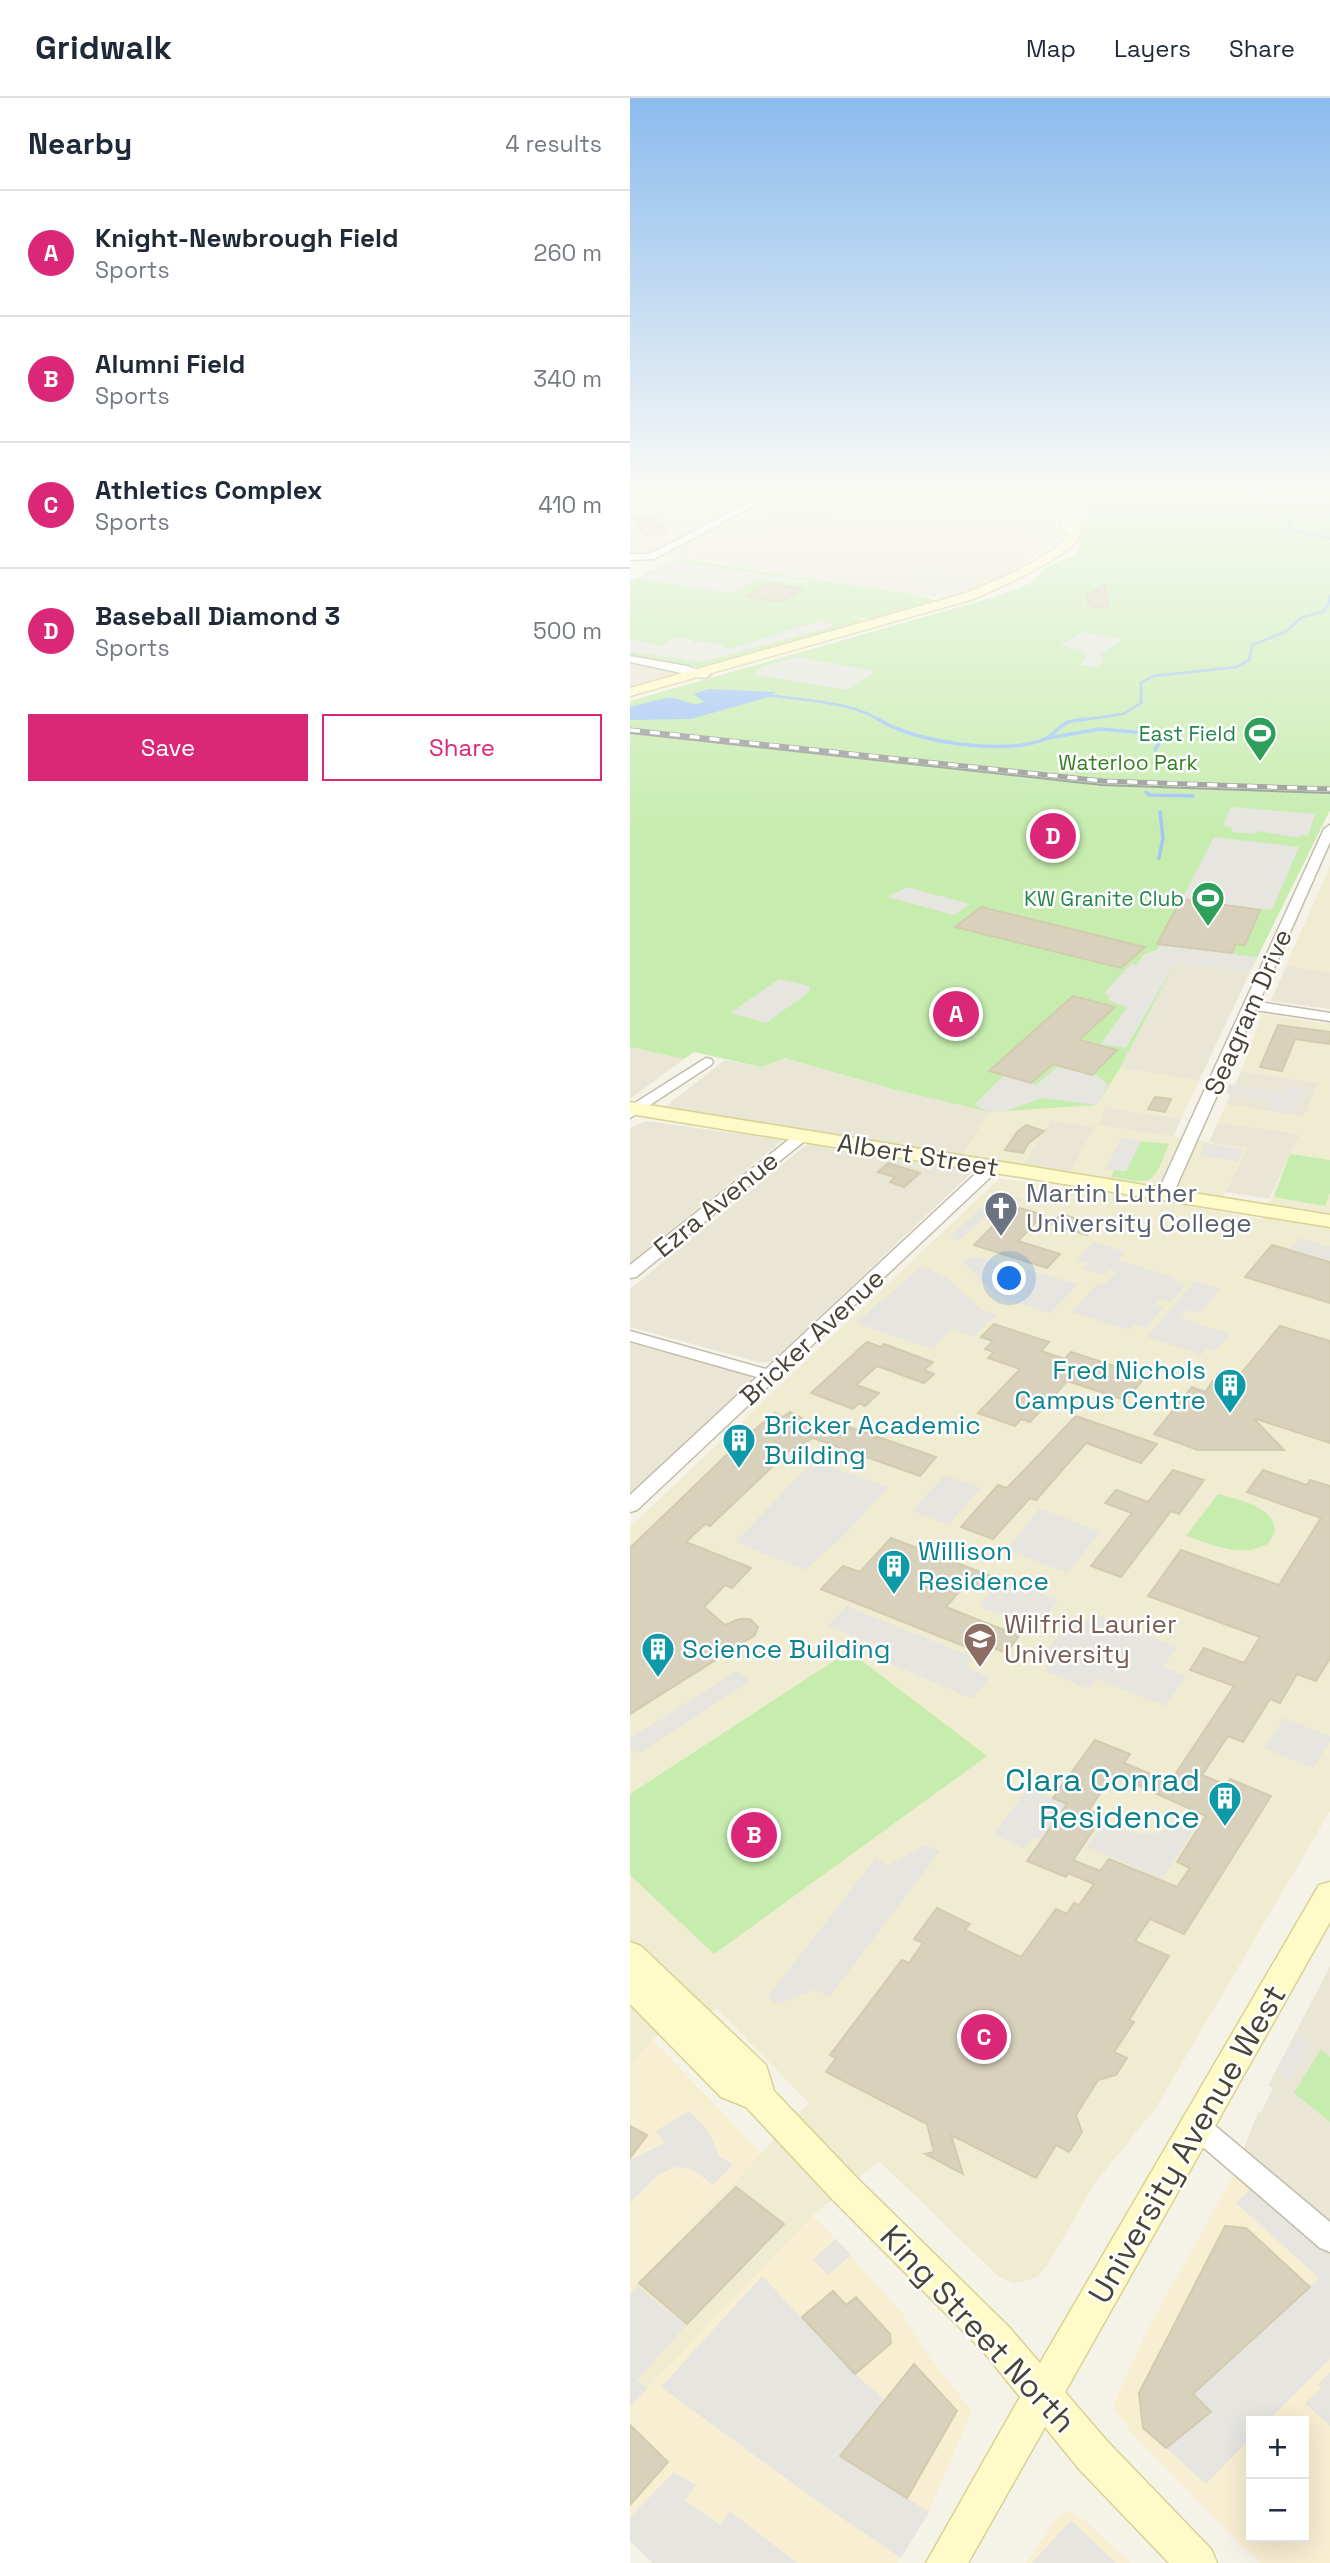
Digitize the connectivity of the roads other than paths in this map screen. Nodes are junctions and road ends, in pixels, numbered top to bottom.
1 (950, 605) edge
2 (630, 659) edge
3 (702, 674) junction
4 (630, 694) edge
5 (1330, 829) edge
6 (1252, 1005) junction
7 (1330, 1017) edge
8 (706, 1062) dead end
9 (633, 1110) edge
10 (802, 1136) junction
11 (992, 1167) junction
12 (1165, 1194) junction
13 (1330, 1221) edge
14 (630, 1273) edge
15 (630, 1336) edge
16 (772, 1376) junction
17 (630, 1506) edge
18 (1330, 1894) edge
19 (630, 1955) edge
20 (630, 1983) edge
21 (758, 2097) junction
22 (1198, 2127) junction
23 (1330, 2239) edge
24 (1043, 2394) junction
25 (946, 2563) edge
26 (1197, 2563) edge

1 - 3 street
2 - 3 street
3 - 4 street
5 - 6 street, Seagram Drive
6 - 7 street
6 - 12 street, Seagram Drive
8 - 9 street
9 - 10 street, Albert Street
10 - 11 street, Albert Street
10 - 14 street, Ezra Avenue
11 - 12 street, Albert Street
11 - 16 street, Bricker Avenue
12 - 13 street, Albert Street
15 - 16 street
16 - 17 street, Bricker Avenue
18 - 22 main road, University Avenue West
19 - 21 street, King Street North
20 - 21 street, King Street North
21 - 24 street, King Street North
22 - 23 street
22 - 24 street, University Avenue West
24 - 25 street, University Avenue West
24 - 26 street, King Street North

